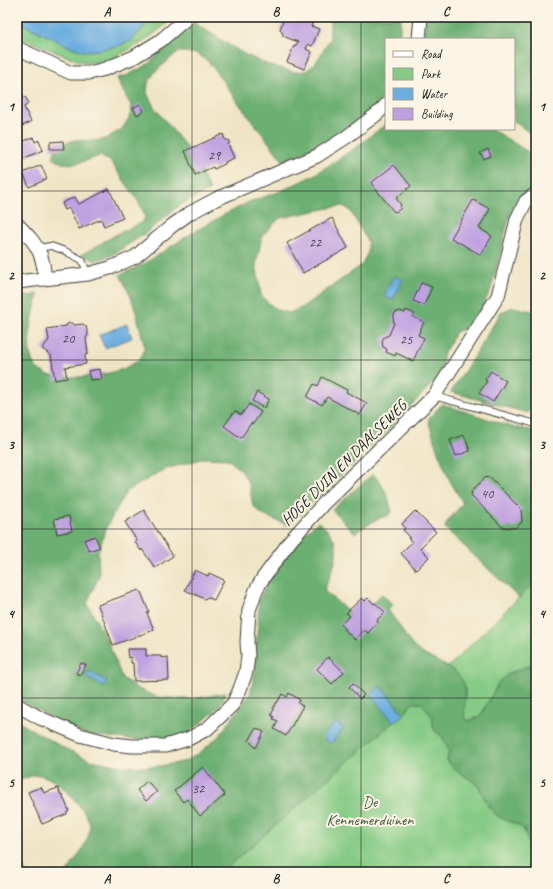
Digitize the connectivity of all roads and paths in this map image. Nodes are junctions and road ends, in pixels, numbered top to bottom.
1 (188, 17) edge
2 (421, 17) edge
3 (419, 38) edge
4 (17, 48) edge
5 (385, 106) edge
6 (536, 194) edge
7 (17, 224) edge
8 (37, 248) junction
9 (88, 274) junction
10 (45, 279) junction
11 (17, 282) edge
12 (434, 396) junction
13 (535, 422) edge
14 (17, 705) edge

1 - 4 street
2 - 3 street
5 - 9 street
6 - 12 street, HOGE DUIN EN DAALSEWEG
7 - 8 street
8 - 9 lane
8 - 10 street
9 - 10 street
10 - 11 street
12 - 13 lane
12 - 14 street, HOGE DUIN EN DAALSEWEG

